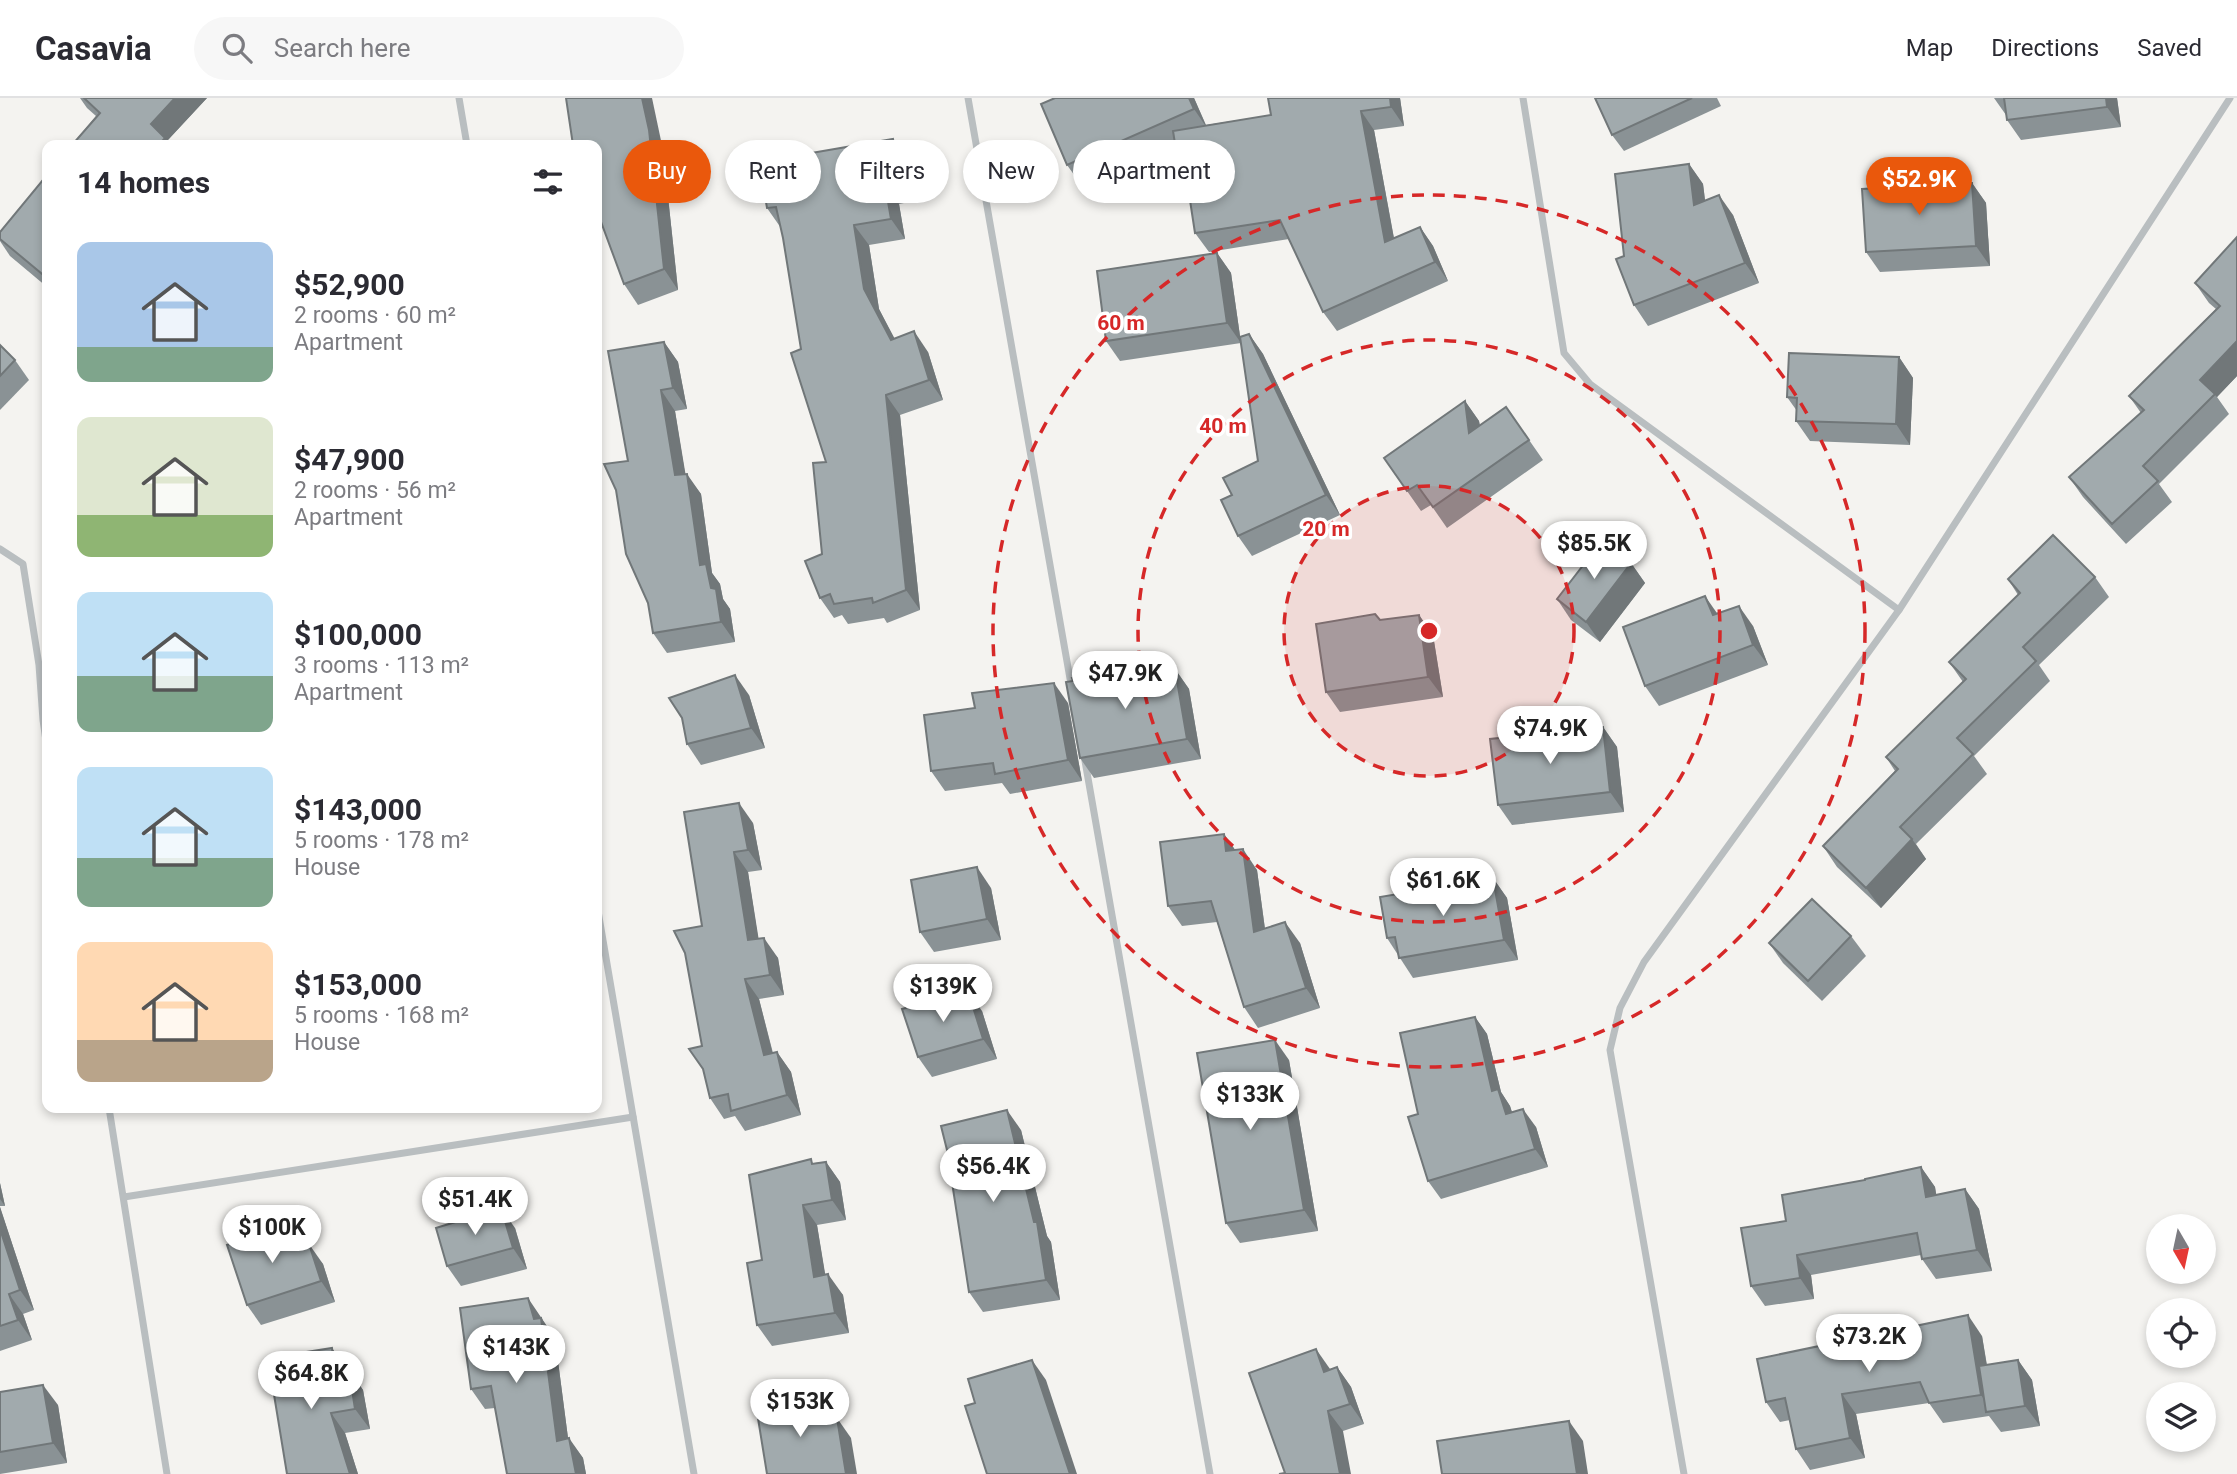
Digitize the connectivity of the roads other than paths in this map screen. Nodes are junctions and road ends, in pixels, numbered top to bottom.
1 (459, 98) edge
2 (968, 98) edge
3 (1523, 98) edge
4 (2230, 98) edge
5 (466, 140) edge
6 (0, 548) edge
7 (1899, 610) junction
8 (1075, 704) edge
9 (42, 706) edge
10 (1084, 758) edge
11 (602, 934) edge
12 (110, 1113) edge
13 (633, 1117) junction
14 (124, 1197) junction
15 (167, 1474) edge
16 (694, 1474) edge
17 (1210, 1474) edge
18 (1684, 1474) edge

1 - 5 street
2 - 8 street
3 - 7 street
4 - 7 street
6 - 9 street
7 - 18 street
10 - 17 street
11 - 13 street
12 - 14 street
13 - 14 street
13 - 16 street
14 - 15 street

